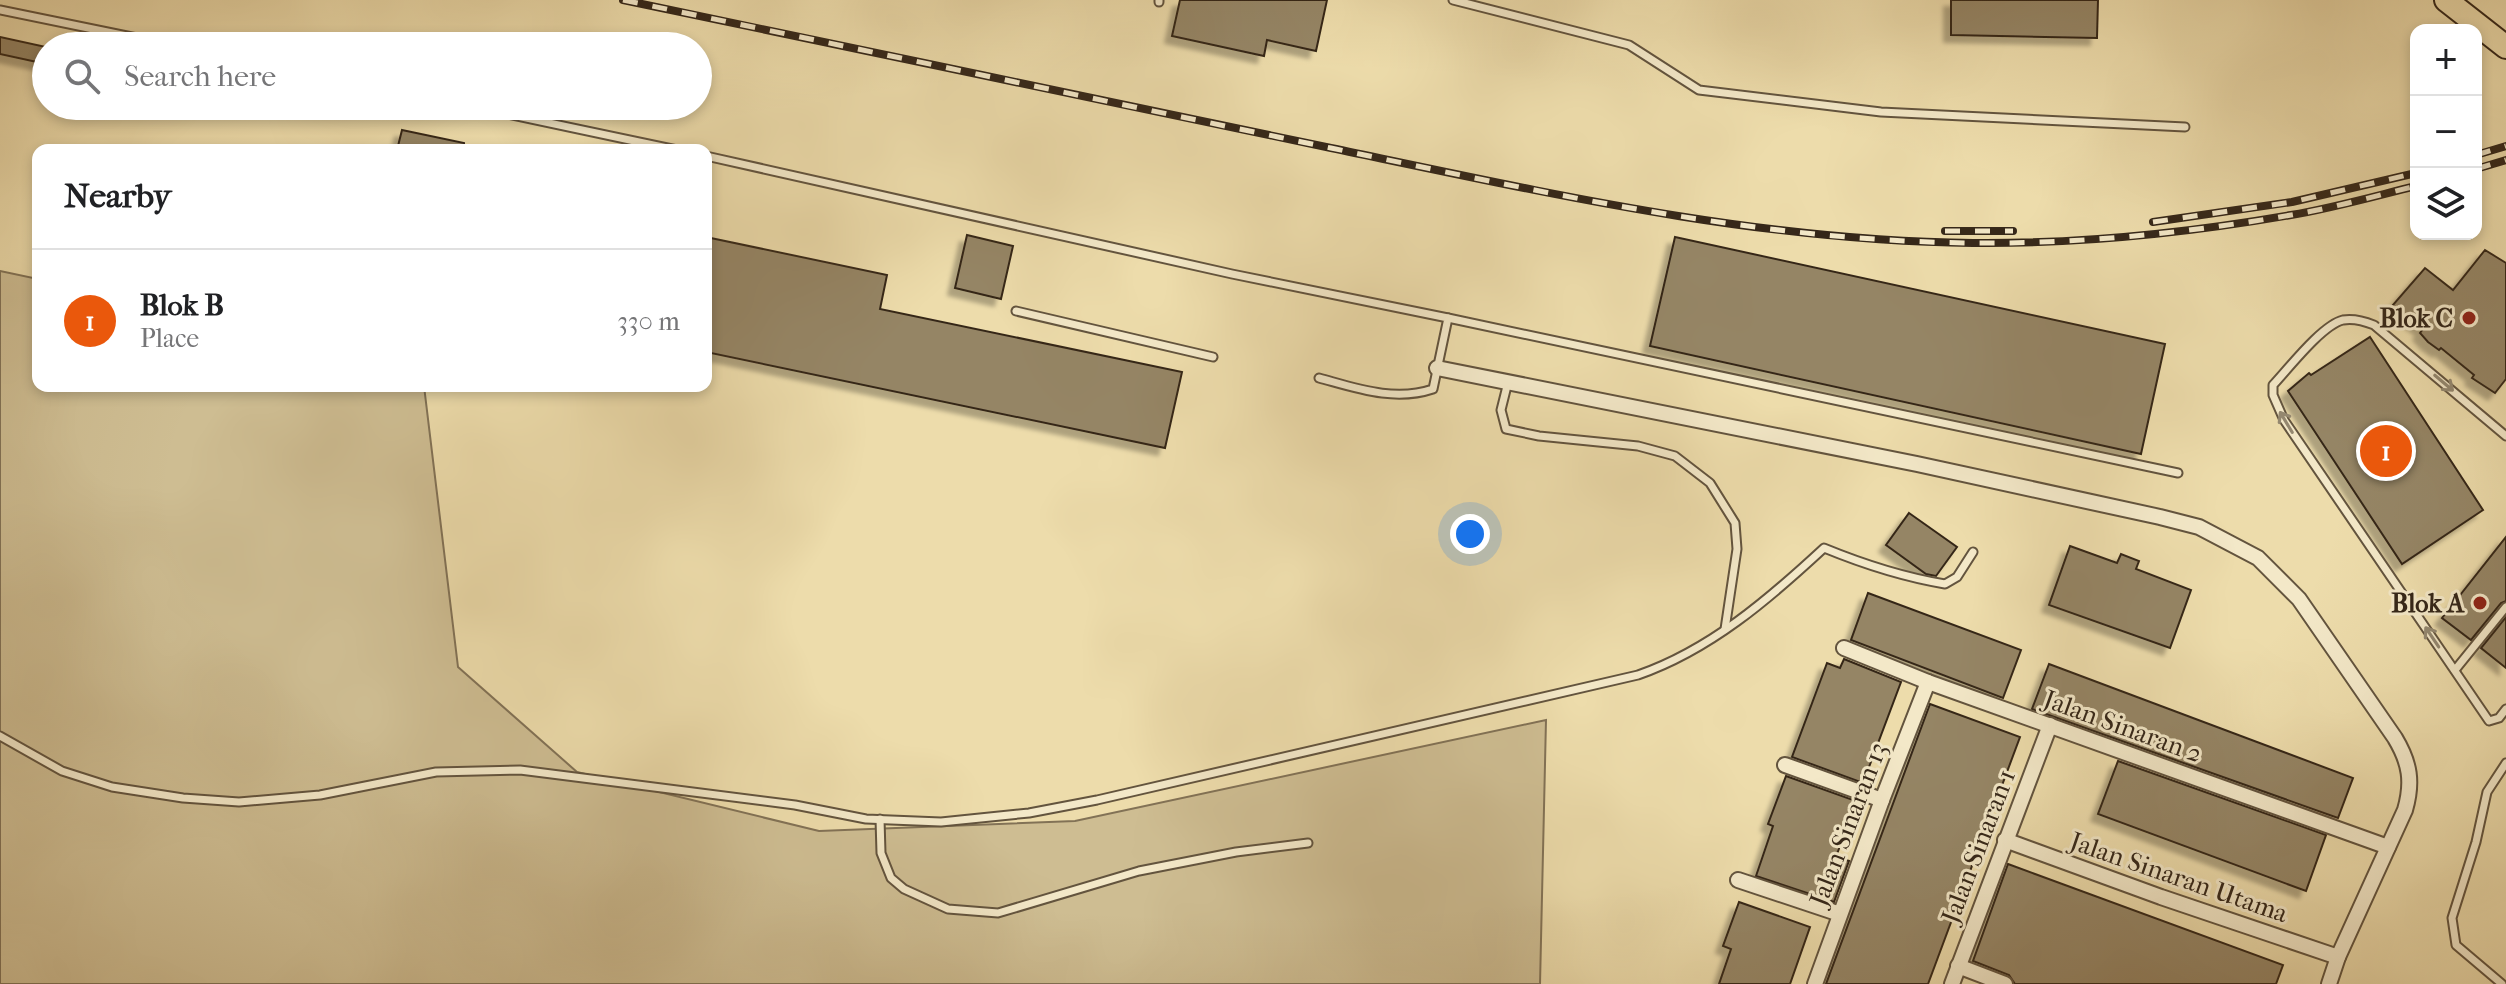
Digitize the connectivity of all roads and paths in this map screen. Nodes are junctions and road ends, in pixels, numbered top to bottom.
1 (1453, 0) edge
2 (2446, 0) edge
3 (0, 10) edge
4 (108, 32) edge
5 (2506, 47) edge
6 (535, 120) edge
7 (2185, 127) dead end
8 (649, 144) edge
9 (712, 157) edge
10 (1016, 311) dead end
11 (1448, 318) junction
12 (1213, 357) dead end
13 (1437, 368) junction
14 (1319, 378) dead end
15 (1508, 382) junction
16 (2506, 436) edge
17 (2178, 473) dead end
18 (1973, 552) dead end
19 (2506, 607) edge
20 (1725, 630) junction
21 (1844, 648) dead end
22 (2455, 670) junction
23 (1928, 682) junction
24 (2506, 709) edge
25 (2050, 725) junction
26 (0, 736) edge
27 (2506, 763) edge
28 (1785, 765) dead end
29 (1882, 800) junction
30 (880, 819) junction
31 (2005, 840) junction
32 (1308, 843) dead end
33 (2388, 847) junction
34 (1738, 880) dead end
35 (1840, 914) junction
36 (2338, 957) junction
37 (1958, 966) junction
38 (1815, 984) edge
39 (1952, 984) edge
40 (2005, 984) edge
41 (2329, 984) edge
42 (2502, 984) edge

1 - 7 lane
2 - 5 main road
3 - 4 lane
6 - 8 lane
9 - 11 lane
10 - 12 lane
11 - 13 lane
11 - 17 lane
13 - 14 lane
13 - 15 street
15 - 20 lane
15 - 33 street
22 -> 16 lane
18 - 20 lane
19 - 22 lane
20 - 30 lane
21 - 23 street, Jalan Sinaran 2
22 - 24 lane
23 - 25 street, Jalan Sinaran 2
23 - 29 street, Jalan Sinaran 13
25 - 31 street, Jalan Sinaran 1
25 - 33 street, Jalan Sinaran 2
26 - 30 lane
27 - 42 lane
28 - 29 street
29 - 35 street, Jalan Sinaran 13
30 - 32 lane
31 - 36 street, Jalan Sinaran Utama
31 - 37 street, Jalan Sinaran 1
33 - 36 street
34 - 35 street
35 - 38 street, Jalan Sinaran 13
36 - 41 street
37 - 39 street, Jalan Sinaran 1
37 - 40 street

